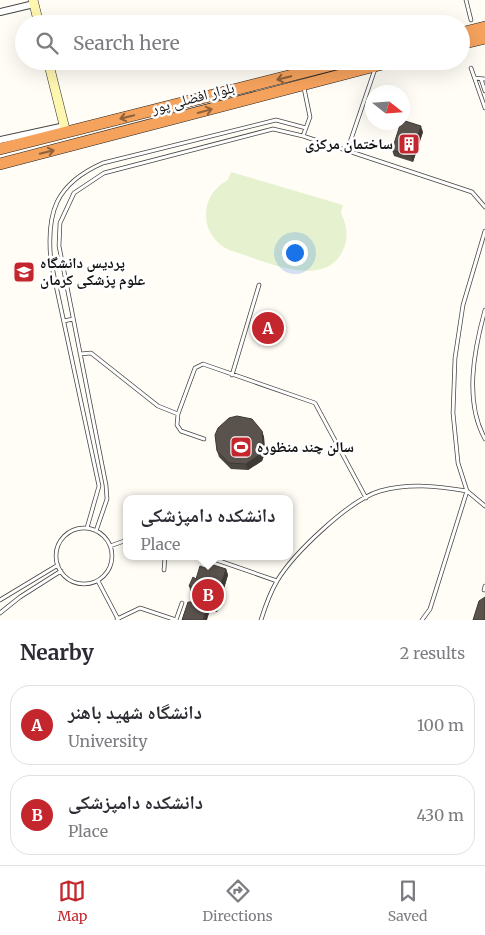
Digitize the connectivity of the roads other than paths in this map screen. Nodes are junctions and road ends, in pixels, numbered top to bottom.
1 (466, 0) edge
2 (33, 2) edge
3 (0, 12) edge
4 (37, 15) edge
5 (470, 15) edge
6 (470, 16) edge
7 (471, 20) dead end
8 (485, 27) edge
9 (470, 31) edge
10 (485, 38) edge
11 (470, 42) edge
12 (471, 68) dead end
13 (50, 70) edge
14 (311, 70) edge
15 (361, 70) edge
16 (375, 70) edge
17 (475, 78) junction
18 (483, 79) edge
19 (304, 85) junction
20 (485, 91) edge
21 (485, 108) edge
22 (306, 128) junction
23 (66, 129) junction
24 (303, 136) junction
25 (0, 140) edge
26 (0, 149) edge
27 (347, 151) junction
28 (0, 164) edge
29 (485, 207) edge
30 (485, 231) edge
31 (259, 285) dead end
32 (485, 310) edge
33 (73, 319) junction
34 (64, 321) junction
35 (80, 354) junction
36 (232, 375) junction
37 (178, 414) junction
38 (204, 439) dead end
39 (485, 439) edge
40 (467, 491) junction
41 (366, 498) junction
42 (485, 506) edge
43 (87, 528) junction
44 (96, 531) junction
45 (123, 541) edge
46 (110, 546) junction
47 (165, 560) edge
48 (217, 560) edge
49 (293, 560) edge
50 (293, 560) edge
51 (58, 565) junction
52 (164, 570) dead end
53 (61, 571) junction
54 (98, 581) junction
55 (277, 581) junction
56 (0, 600) edge
57 (182, 603) dead end
58 (0, 613) edge
59 (118, 620) edge
60 (261, 620) edge
61 (422, 620) edge

1 - 5 lane
2 - 3 street
2 - 4 street
6 - 7 lane
8 - 9 highway
10 - 11 highway
12 - 17 lane
13 - 23 street
14 -> 23 highway, بلوار افضلی پور
15 - 19 highway, بلوار افضلی پور
16 - 27 lane
17 - 18 lane
17 - 21 lane
18 - 20 lane
19 - 22 lane
28 -> 19 highway, بلوار افضلی پور
22 - 24 lane
22 - 34 lane
23 - 25 street
23 - 26 highway, بلوار افضلی پور
24 - 27 lane
24 - 33 lane
27 - 29 lane
30 - 40 lane
31 - 36 lane
32 - 39 lane
33 - 34 lane
33 - 35 lane
34 - 43 lane
35 - 37 lane
35 - 44 lane
36 - 37 lane
36 - 41 lane
37 - 38 lane
40 - 41 lane
40 - 42 lane
40 - 61 lane
41 - 50 lane
43 - 44 lane
43 - 51 lane
44 - 46 lane
45 - 46 lane
46 - 54 lane
47 - 52 lane
48 - 55 lane
49 - 55 lane
51 - 53 lane
51 - 56 lane
53 - 54 lane
53 - 58 lane
54 - 59 lane
55 - 60 lane
57 - 59 lane

